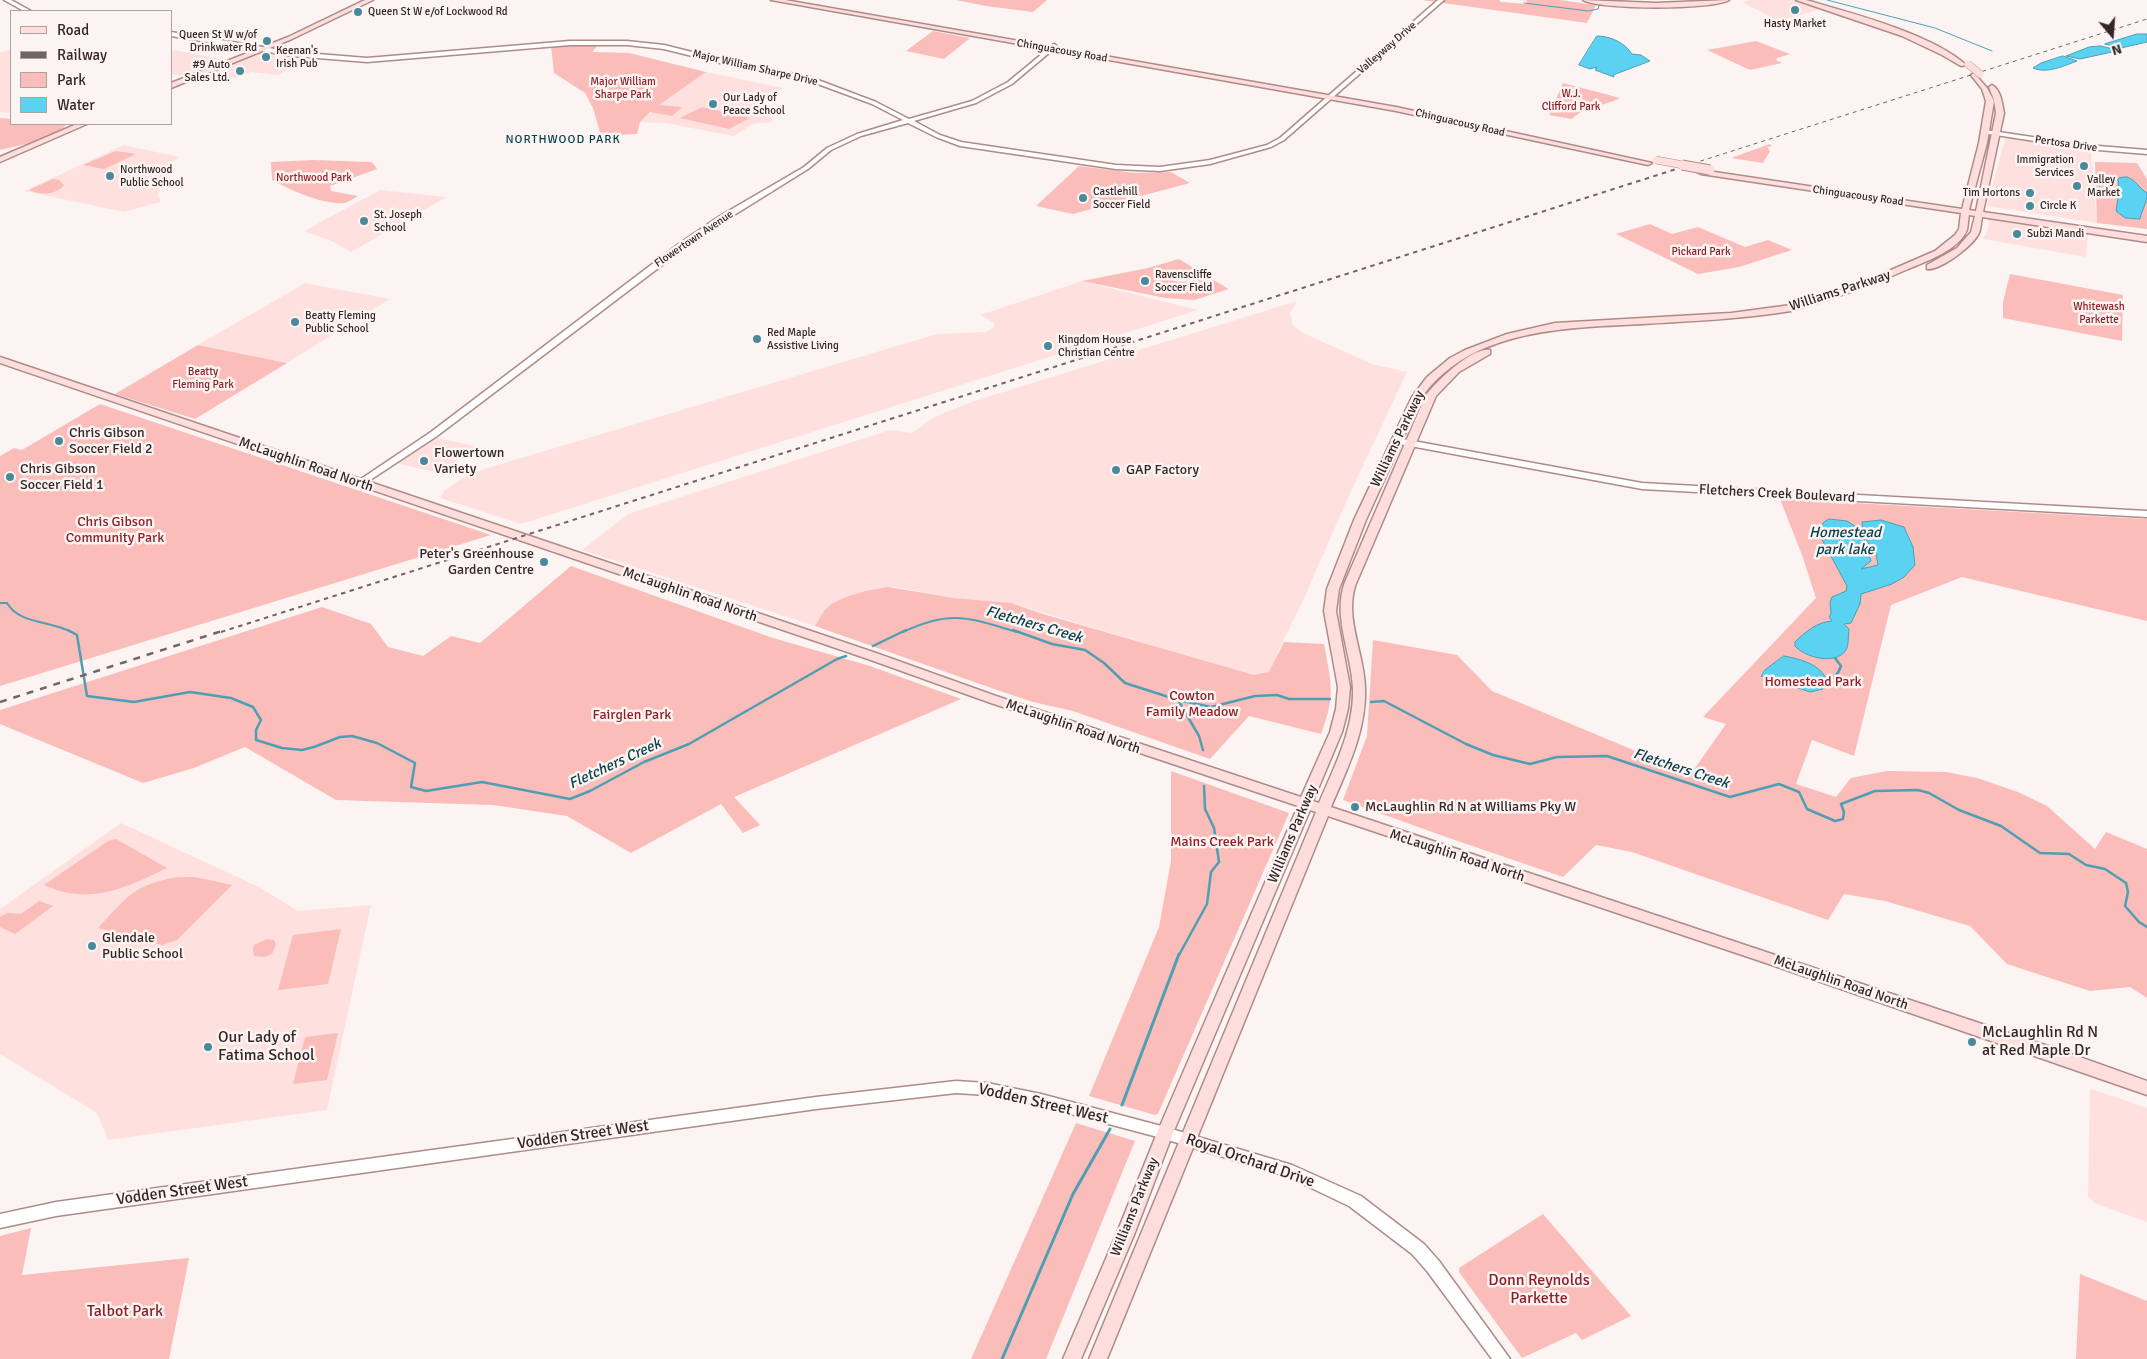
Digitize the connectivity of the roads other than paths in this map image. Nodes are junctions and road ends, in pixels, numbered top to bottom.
1 (7, 0) edge
2 (370, 0) edge
3 (378, 0) edge
4 (774, 0) edge
5 (791, 0) edge
6 (1441, 0) edge
7 (1586, 0) edge
8 (1726, 0) edge
9 (1799, 0) edge
10 (1809, 0) edge
11 (1594, 1) edge
12 (26, 10) edge
13 (339, 16) junction
14 (172, 34) edge
15 (1053, 47) junction
16 (261, 49) junction
17 (1966, 65) junction
18 (1977, 75) junction
19 (172, 86) edge
20 (1330, 96) junction
21 (910, 121) junction
22 (81, 125) edge
23 (1985, 132) junction
24 (1997, 133) junction
25 (2147, 152) edge
26 (0, 160) edge
27 (1966, 209) junction
28 (1978, 211) junction
29 (2147, 234) edge
30 (2147, 239) edge
31 (0, 360) edge
32 (1397, 441) junction
33 (1411, 443) junction
34 (361, 483) junction
35 (2147, 514) edge
36 (1306, 805) junction
37 (1322, 811) junction
38 (2147, 1088) edge
39 (1165, 1133) junction
40 (1188, 1140) junction
41 (0, 1221) edge
42 (1072, 1359) edge
43 (1098, 1359) edge
44 (1502, 1359) edge

1 - 12 street
2 - 13 main road
3 - 13 main road
4 - 15 main road, Chinguacousy Road
5 - 15 main road, Chinguacousy Road
6 - 20 street, Valleyway Drive
7 - 11 main road
8 - 11 main road
9 - 17 main road, Williams Parkway
10 - 17 main road, Williams Parkway
13 - 16 main road
14 - 16 street, Major William Sharpe Drive
15 - 20 main road, Chinguacousy Road
15 - 21 street, Flowertown Avenue
16 - 19 main road
16 - 21 street, Major William Sharpe Drive
17 - 18 main road, Williams Parkway
18 - 23 main road, Williams Parkway
18 - 24 main road, Williams Parkway
20 - 21 street, Major William Sharpe Drive
20 - 27 main road, Chinguacousy Road, bridge
21 - 34 street, Flowertown Avenue
22 - 26 main road
23 - 24 street, Pertosa Drive
23 - 27 main road, Williams Parkway
24 - 25 street, Pertosa Drive
24 - 28 main road, Williams Parkway
27 - 28 main road, Chinguacousy Road
27 - 32 main road, Williams Parkway
28 - 29 main road, Chinguacousy Road
28 - 30 main road, Chinguacousy Road
28 - 33 main road, Williams Parkway
31 - 34 main road, McLaughlin Road North
32 - 33 street, Fletchers Creek Boulevard
32 - 36 main road, Williams Parkway
33 - 35 street, Fletchers Creek Boulevard
33 - 37 main road, Williams Parkway
34 - 36 main road, McLaughlin Road North
36 - 37 main road, McLaughlin Road North
36 - 39 main road, Williams Parkway
37 - 38 main road, McLaughlin Road North
37 - 40 main road, Williams Parkway
39 - 40 street, Royal Orchard Drive
39 - 41 street, Vodden Street West
39 - 42 main road, Williams Parkway
40 - 43 main road, Williams Parkway
40 - 44 street, Royal Orchard Drive

